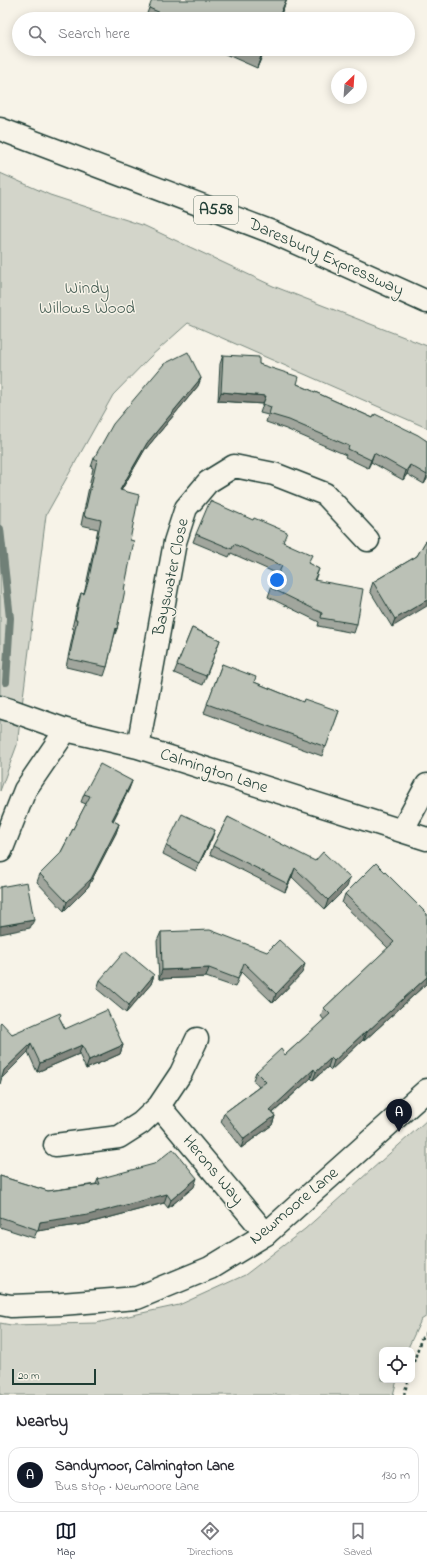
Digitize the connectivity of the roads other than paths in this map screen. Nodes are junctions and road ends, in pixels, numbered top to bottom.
1 (0, 129) edge
2 (427, 302) edge
3 (368, 540) dead end
4 (0, 707) edge
5 (66, 730) junction
6 (138, 747) junction
7 (427, 785) edge
8 (402, 831) junction
9 (427, 839) edge
10 (1, 851) edge
11 (197, 1038) dead end
12 (427, 1090) edge
13 (159, 1106) junction
14 (55, 1145) dead end
15 (266, 1234) junction
16 (0, 1304) edge

1 - 2 street, Daresbury Expressway / A558
3 - 6 street, Bayswater Close
4 - 5 street, Calmington Lane
5 - 6 street, Calmington Lane
5 - 10 street
6 - 8 street, Calmington Lane
7 - 8 street
8 - 9 street, Calmington Lane
11 - 13 street
12 - 15 street, Newmoore Lane
13 - 14 street
13 - 15 street, Herons Way
15 - 16 street, Newmoore Lane

